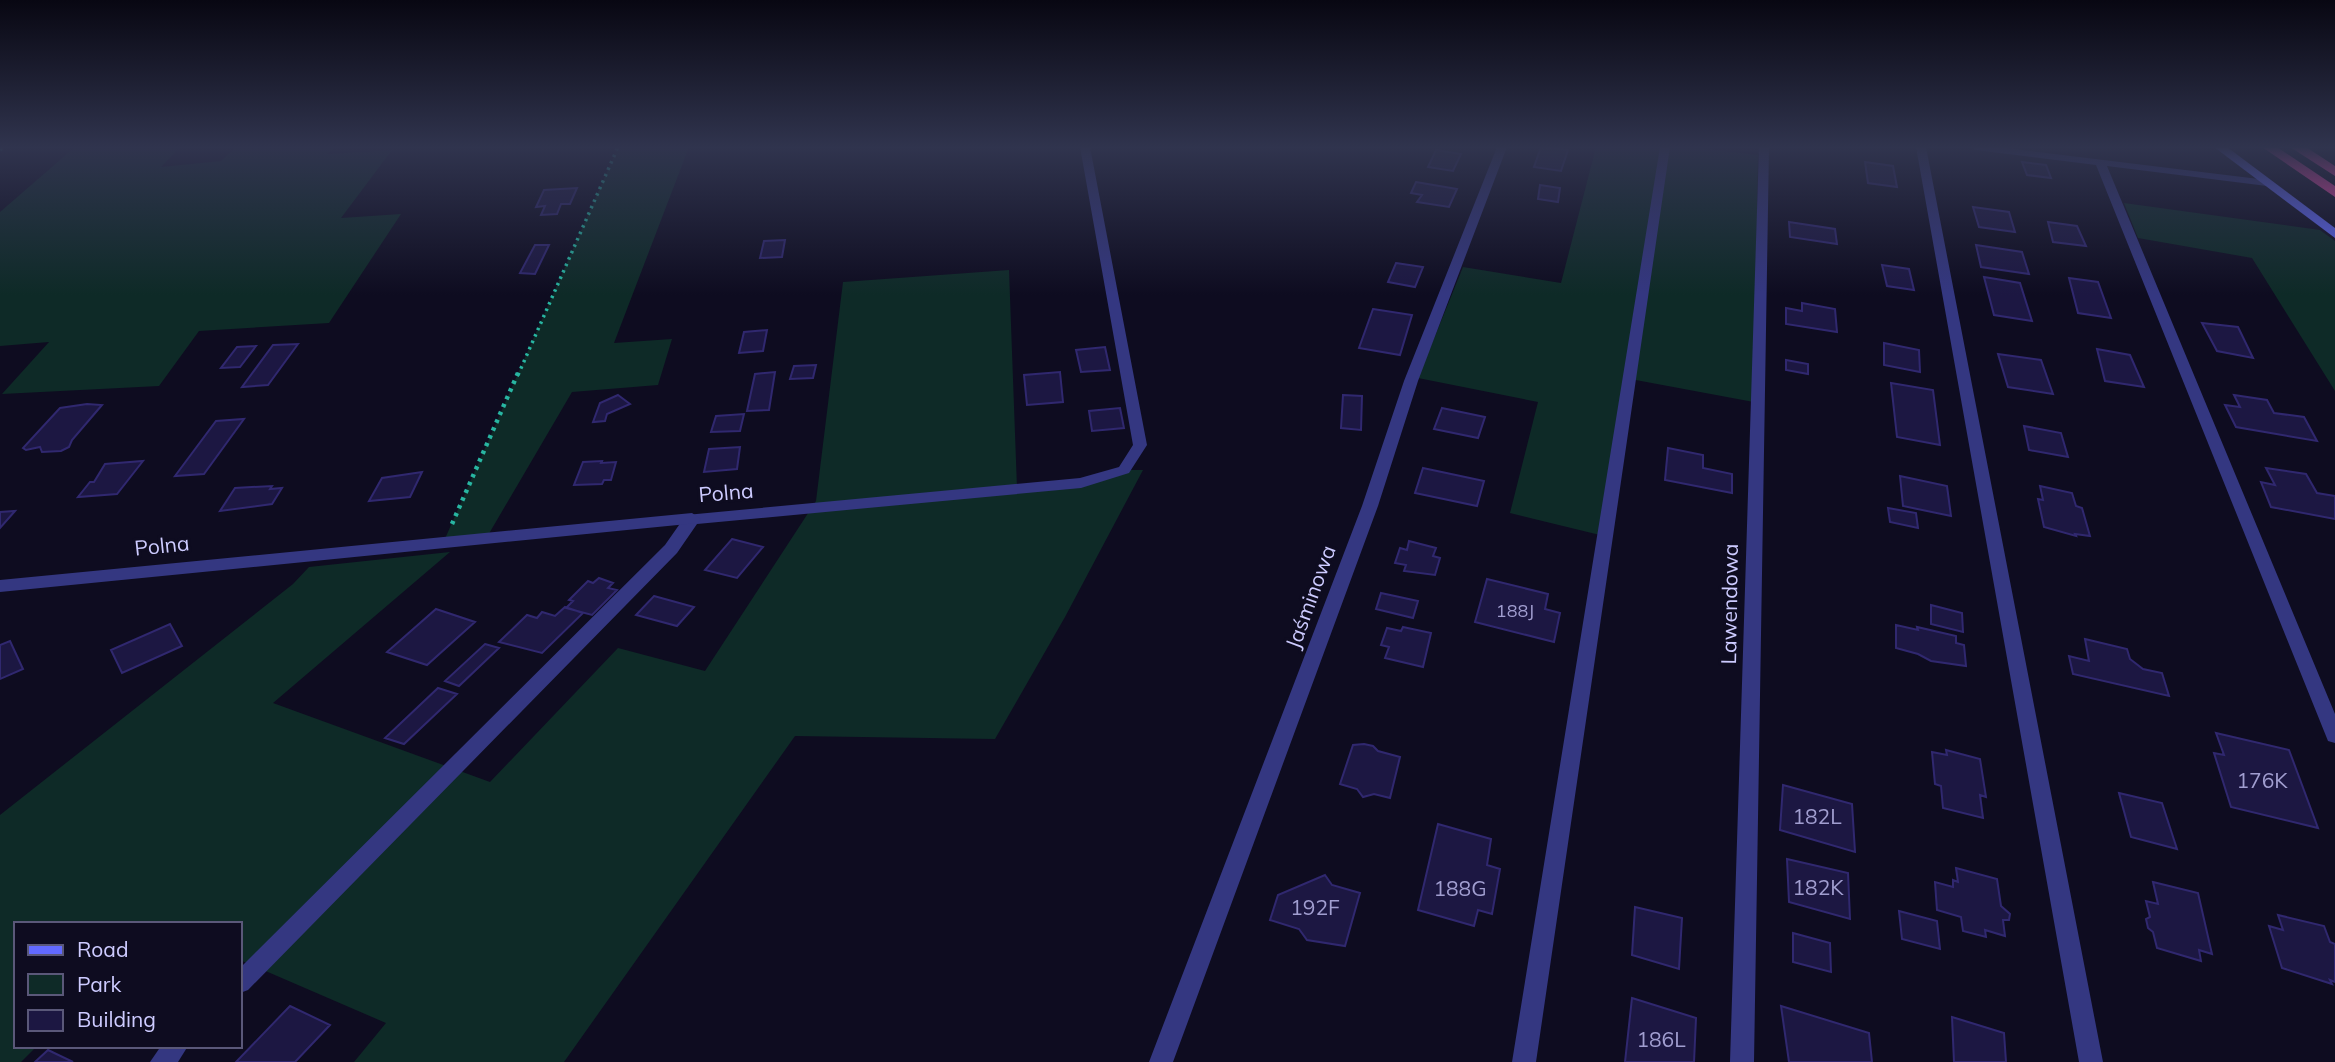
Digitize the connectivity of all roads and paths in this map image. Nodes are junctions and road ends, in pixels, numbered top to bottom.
1 (596, 197) edge
2 (1094, 197) edge
3 (1482, 197) edge
4 (1657, 197) edge
5 (1763, 197) edge
6 (1930, 197) edge
7 (2113, 197) edge
8 (2285, 197) edge
9 (2335, 234) edge
10 (692, 519) junction
11 (444, 541) junction
12 (0, 586) edge
13 (2335, 736) edge
14 (242, 982) edge
15 (175, 1048) edge
16 (162, 1062) edge
17 (1161, 1062) edge
18 (1524, 1062) edge
19 (1742, 1062) edge
20 (2091, 1062) edge

1 - 11 path
2 - 10 lane, Polna
3 - 17 lane, Jaśminowa
4 - 18 lane
5 - 19 lane, Lawendowa
6 - 20 lane
7 - 13 lane
8 - 9 street
10 - 11 street, Polna
10 - 14 lane
11 - 12 street, Polna
15 - 16 lane

